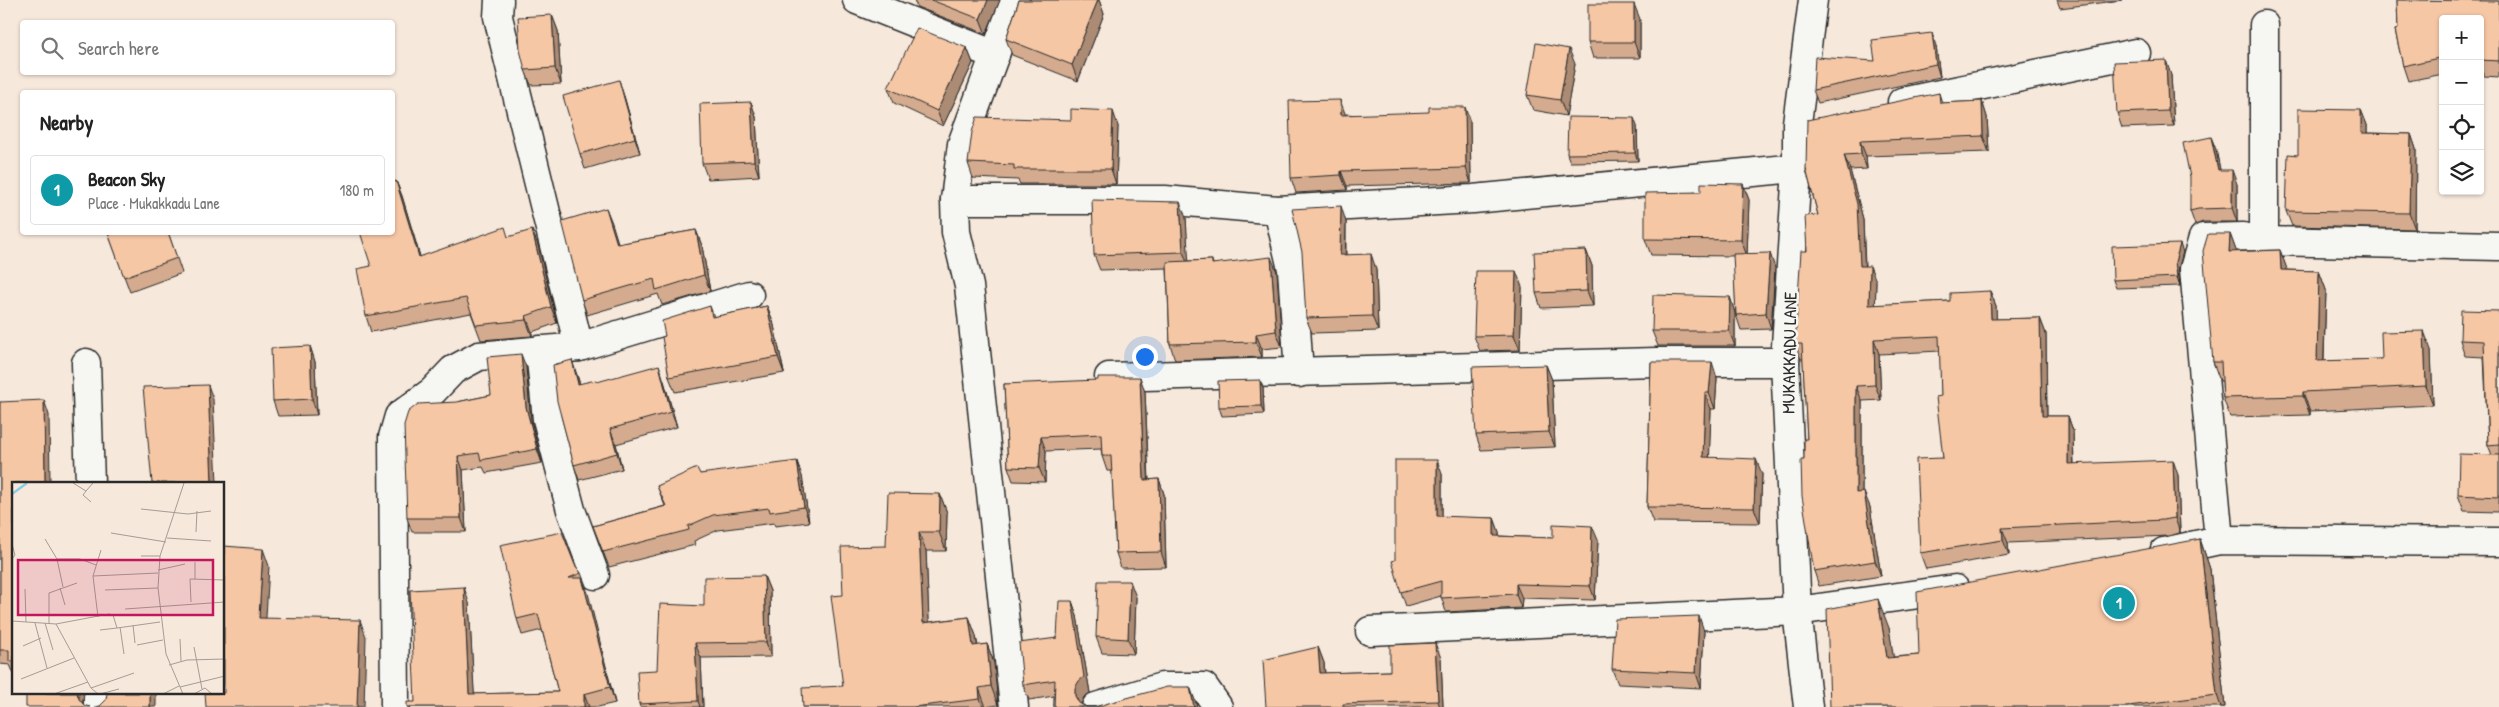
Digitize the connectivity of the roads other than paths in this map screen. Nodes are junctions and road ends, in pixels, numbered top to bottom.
1 (499, 0) edge
2 (857, 0) edge
3 (1015, 0) edge
4 (1813, 0) edge
5 (2264, 25) dead end
6 (2136, 54) dead end
7 (995, 55) junction
8 (1874, 107) edge
9 (1826, 117) edge
10 (1797, 123) junction
11 (1797, 168) junction
12 (955, 200) junction
13 (1278, 210) junction
14 (2264, 241) junction
15 (2499, 246) edge
16 (749, 295) dead end
17 (579, 348) junction
18 (540, 350) junction
19 (1785, 362) junction
20 (86, 363) dead end
21 (1300, 373) junction
22 (1109, 377) edge
23 (90, 482) edge
24 (2220, 540) junction
25 (2499, 542) edge
26 (2142, 558) edge
27 (595, 575) dead end
28 (1984, 584) edge
29 (1797, 611) junction
30 (1370, 631) dead end
31 (98, 694) edge
32 (98, 707) edge
33 (395, 707) edge
34 (1014, 707) edge
35 (1096, 707) edge
36 (1218, 707) edge
37 (1808, 707) edge

1 - 17 street
2 - 7 street
3 - 7 street
4 - 10 street, MUKAKKADU LANE
5 - 14 street
6 - 8 street
7 - 12 street
9 - 10 street
10 - 11 street, MUKAKKADU LANE
11 - 13 street
11 - 19 street, MUKAKKADU LANE
12 - 13 street
12 - 34 street
13 - 21 street
14 - 15 street
14 - 24 street
16 - 17 street
17 - 18 street
18 - 27 street
18 - 33 street
19 - 21 street
19 - 29 street, MUKAKKADU LANE
20 - 23 street
21 - 22 street
24 - 25 street
24 - 26 street
28 - 29 street
29 - 30 street
29 - 37 street, MUKAKKADU LANE
31 - 32 street
35 - 36 street

